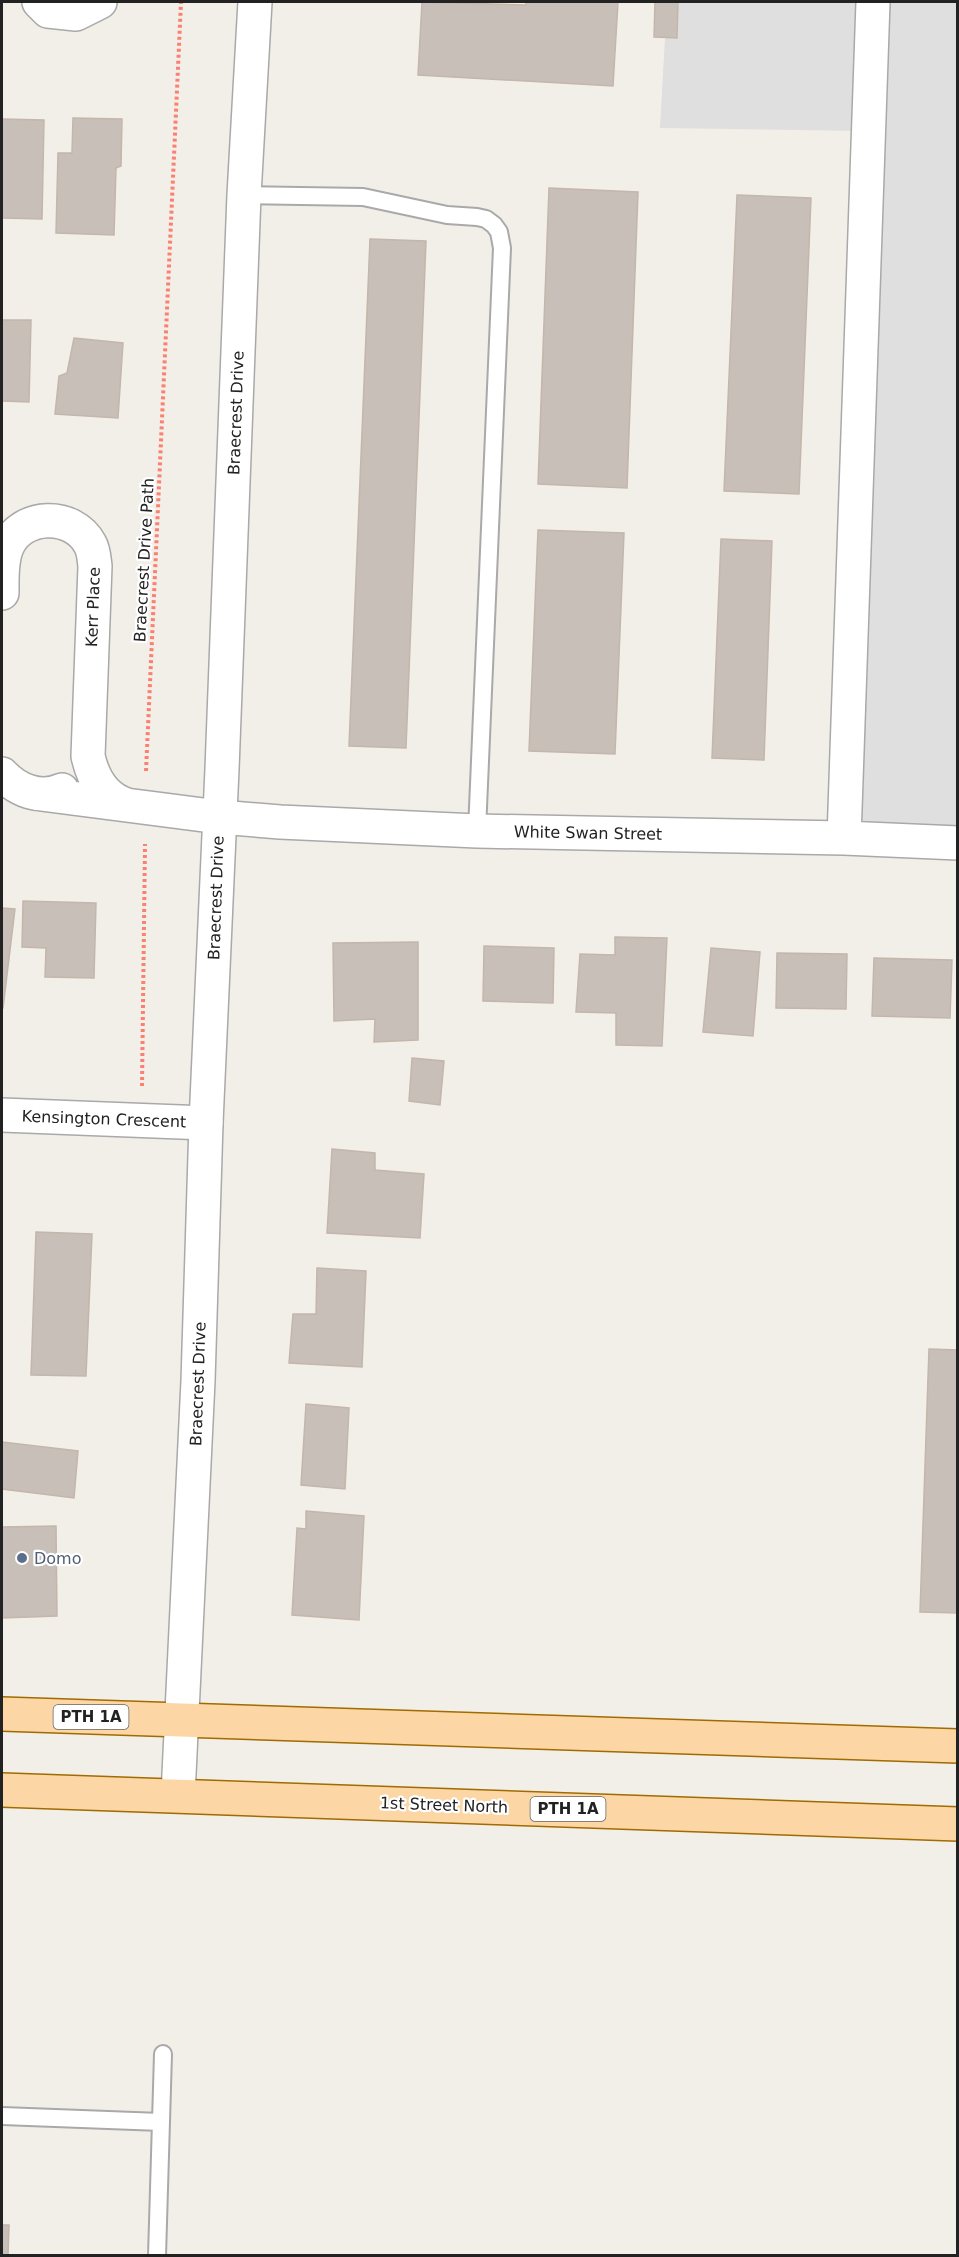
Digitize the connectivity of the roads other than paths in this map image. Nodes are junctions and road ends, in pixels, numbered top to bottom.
1 (39, 2) edge
2 (100, 2) edge
3 (255, 2) edge
4 (873, 2) edge
5 (244, 195) junction
6 (2, 593) edge
7 (88, 747) junction
8 (2, 774) edge
9 (41, 794) junction
10 (136, 806) junction
11 (219, 818) junction
12 (477, 831) junction
13 (844, 838) junction
14 (957, 843) edge
15 (2, 1115) edge
16 (206, 1123) junction
17 (2, 1713) edge
18 (180, 1720) junction
19 (957, 1746) edge
20 (2, 1790) edge
21 (178, 1795) junction
22 (957, 1824) edge
23 (163, 2054) dead end
24 (2, 2116) edge
25 (161, 2122) junction
26 (157, 2256) edge

1 - 2 street
3 - 5 street, Braecrest Drive
4 - 13 street
5 - 11 street, Braecrest Drive
5 - 12 lane
6 - 7 street, Kerr Place
7 - 9 street, Kerr Place
7 - 10 street, Kerr Place
8 - 9 street, Kerr Place
9 - 10 street, Kerr Place
10 - 11 street, Kerr Place
11 - 12 street, White Swan Street
11 - 16 street, Braecrest Drive
12 - 13 street, White Swan Street
13 - 14 street, White Swan Street
15 - 16 street, Kensington Crescent
16 - 18 street, Braecrest Drive
17 - 18 main road, PTH 1A
18 - 19 main road, PTH 1A
18 - 21 street, Braecrest Drive
20 - 21 main road, 1st Street North / PTH 1A
21 - 22 main road, 1st Street North / PTH 1A
23 - 25 lane
24 - 25 lane
25 - 26 lane

